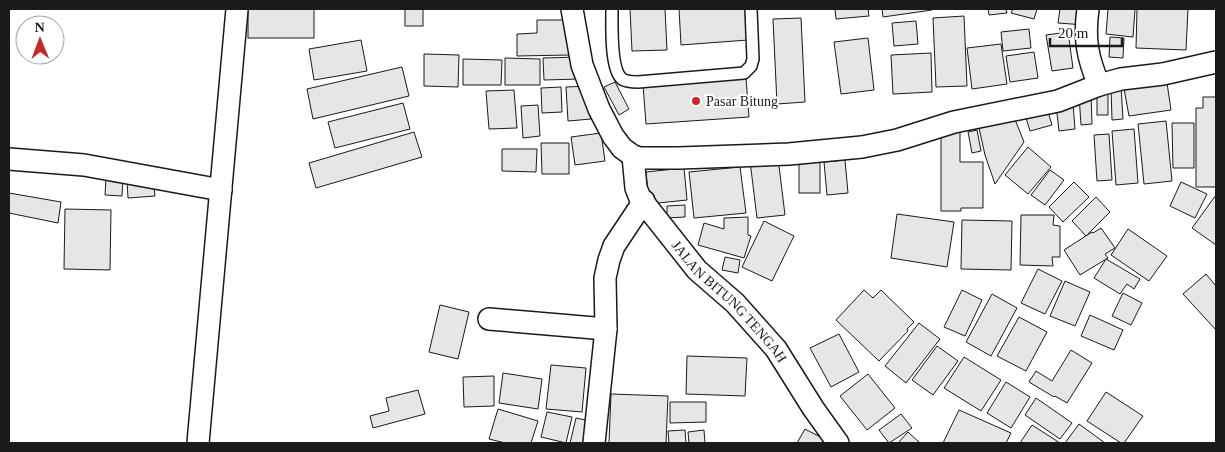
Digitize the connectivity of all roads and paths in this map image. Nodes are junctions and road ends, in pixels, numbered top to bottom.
1 (237, 9) edge
2 (572, 9) edge
3 (612, 9) edge
4 (751, 9) edge
5 (1088, 9) edge
6 (1216, 62) edge
7 (1099, 85) junction
8 (633, 156) junction
9 (9, 159) edge
10 (220, 190) junction
11 (644, 202) junction
12 (489, 318) dead end
13 (606, 328) junction
14 (198, 443) edge
15 (594, 443) edge
16 (838, 443) edge

1 - 10 street
2 - 8 street
3 - 4 lane
5 - 7 street
6 - 7 street
7 - 8 street
8 - 11 street, JALAN BITUNG TENGAH
9 - 10 street
10 - 14 street
11 - 13 street
11 - 16 street, JALAN BITUNG TENGAH
12 - 13 street
13 - 15 street

